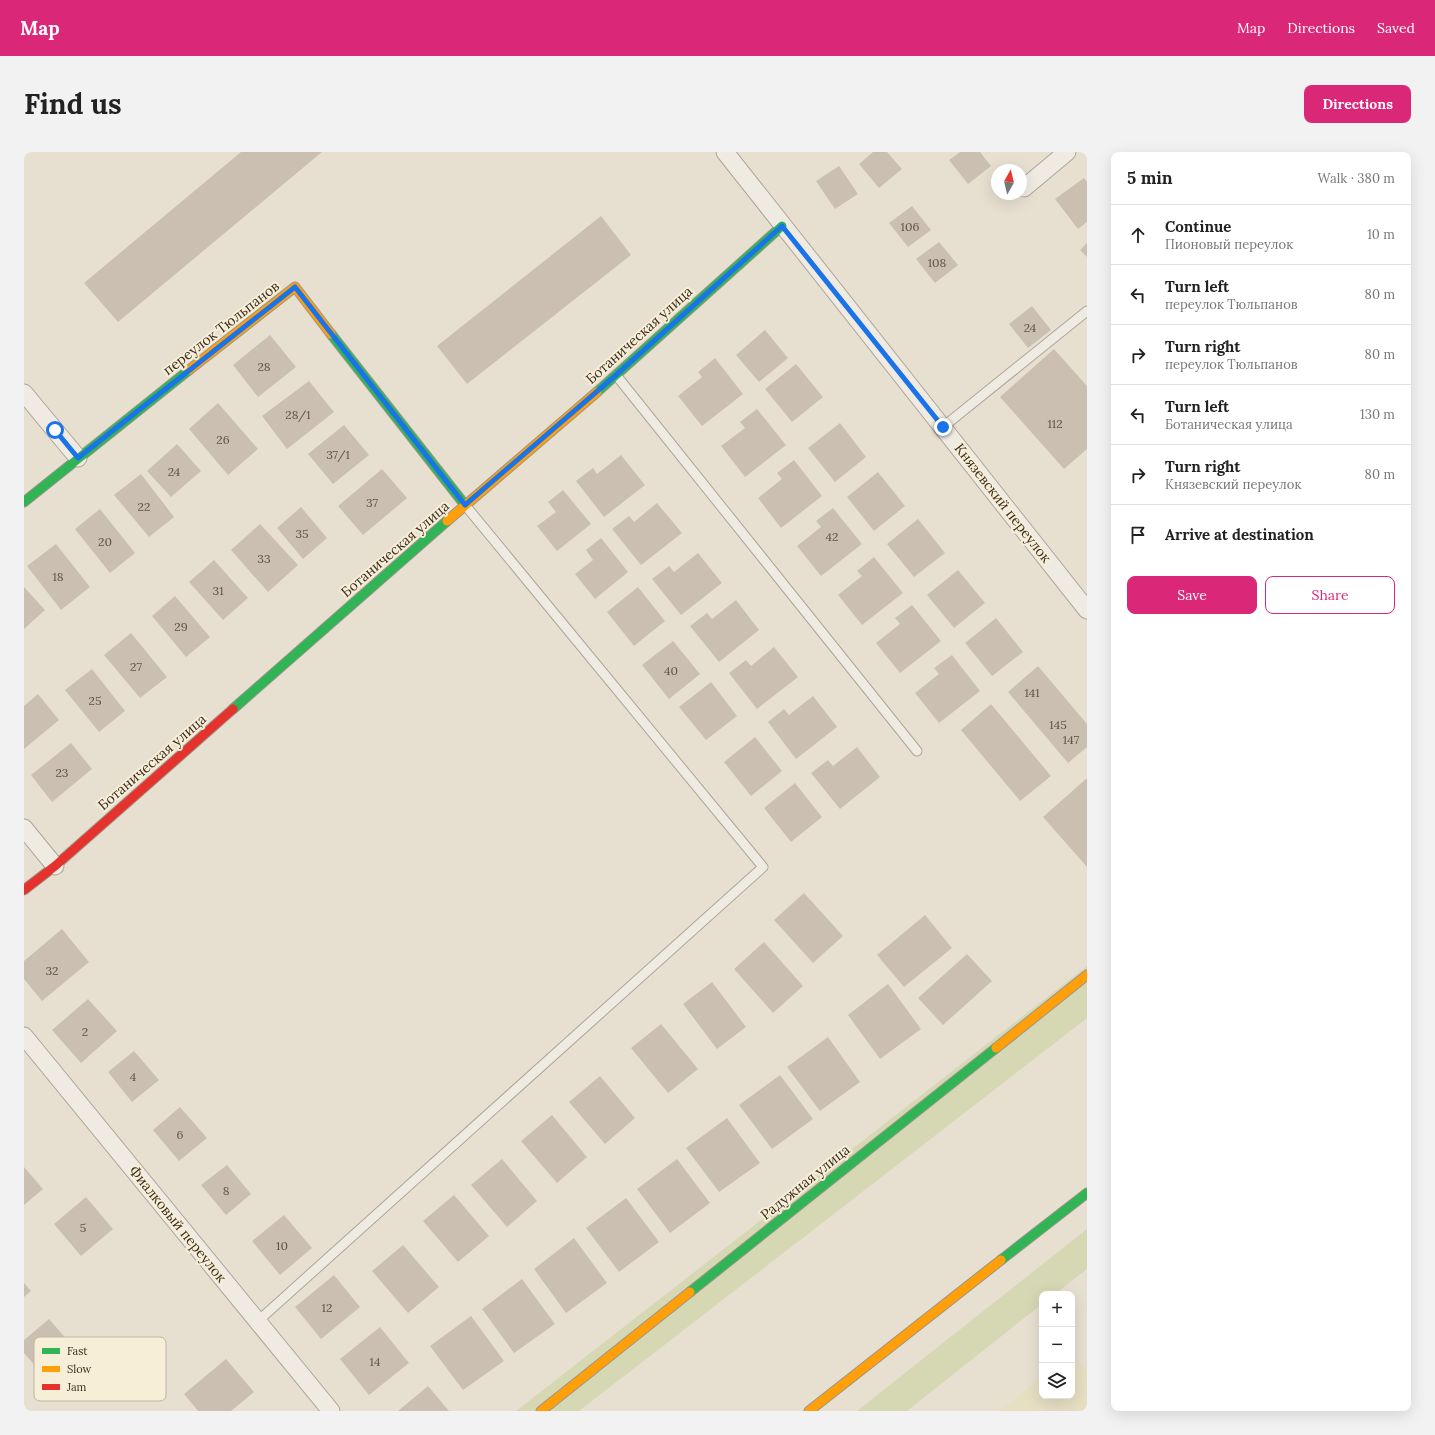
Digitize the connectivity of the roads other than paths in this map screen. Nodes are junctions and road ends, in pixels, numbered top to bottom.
1 (725, 152) edge
2 (1067, 152) edge
3 (1027, 185) edge
4 (782, 226) junction
5 (1087, 311) edge
6 (616, 375) junction
7 (24, 393) edge
8 (943, 427) junction
9 (78, 458) junction
10 (24, 502) edge
11 (465, 505) junction
12 (1086, 608) edge
13 (917, 751) dead end
14 (24, 828) edge
15 (55, 866) junction
16 (24, 890) edge
17 (1087, 975) edge
18 (24, 1036) edge
19 (1087, 1193) edge
20 (258, 1321) junction
21 (331, 1411) edge
22 (541, 1411) edge
23 (809, 1411) edge

1 - 4 street, Князевский переулок
2 - 3 street
4 - 6 street, Ботаническая улица
4 - 8 street, Князевский переулок
5 - 8 lane
6 - 11 street, Ботаническая улица
6 - 13 lane
7 - 9 street
8 - 12 street, Князевский переулок
9 - 10 street, переулок Тюльпанов
9 - 11 street, переулок Тюльпанов
11 - 15 street, Ботаническая улица
11 - 20 lane
14 - 15 street
15 - 16 street, Ботаническая улица
17 - 22 street, Радужная улица
18 - 20 street, Фиалковый переулок
19 - 23 street
20 - 21 street, Фиалковый переулок

